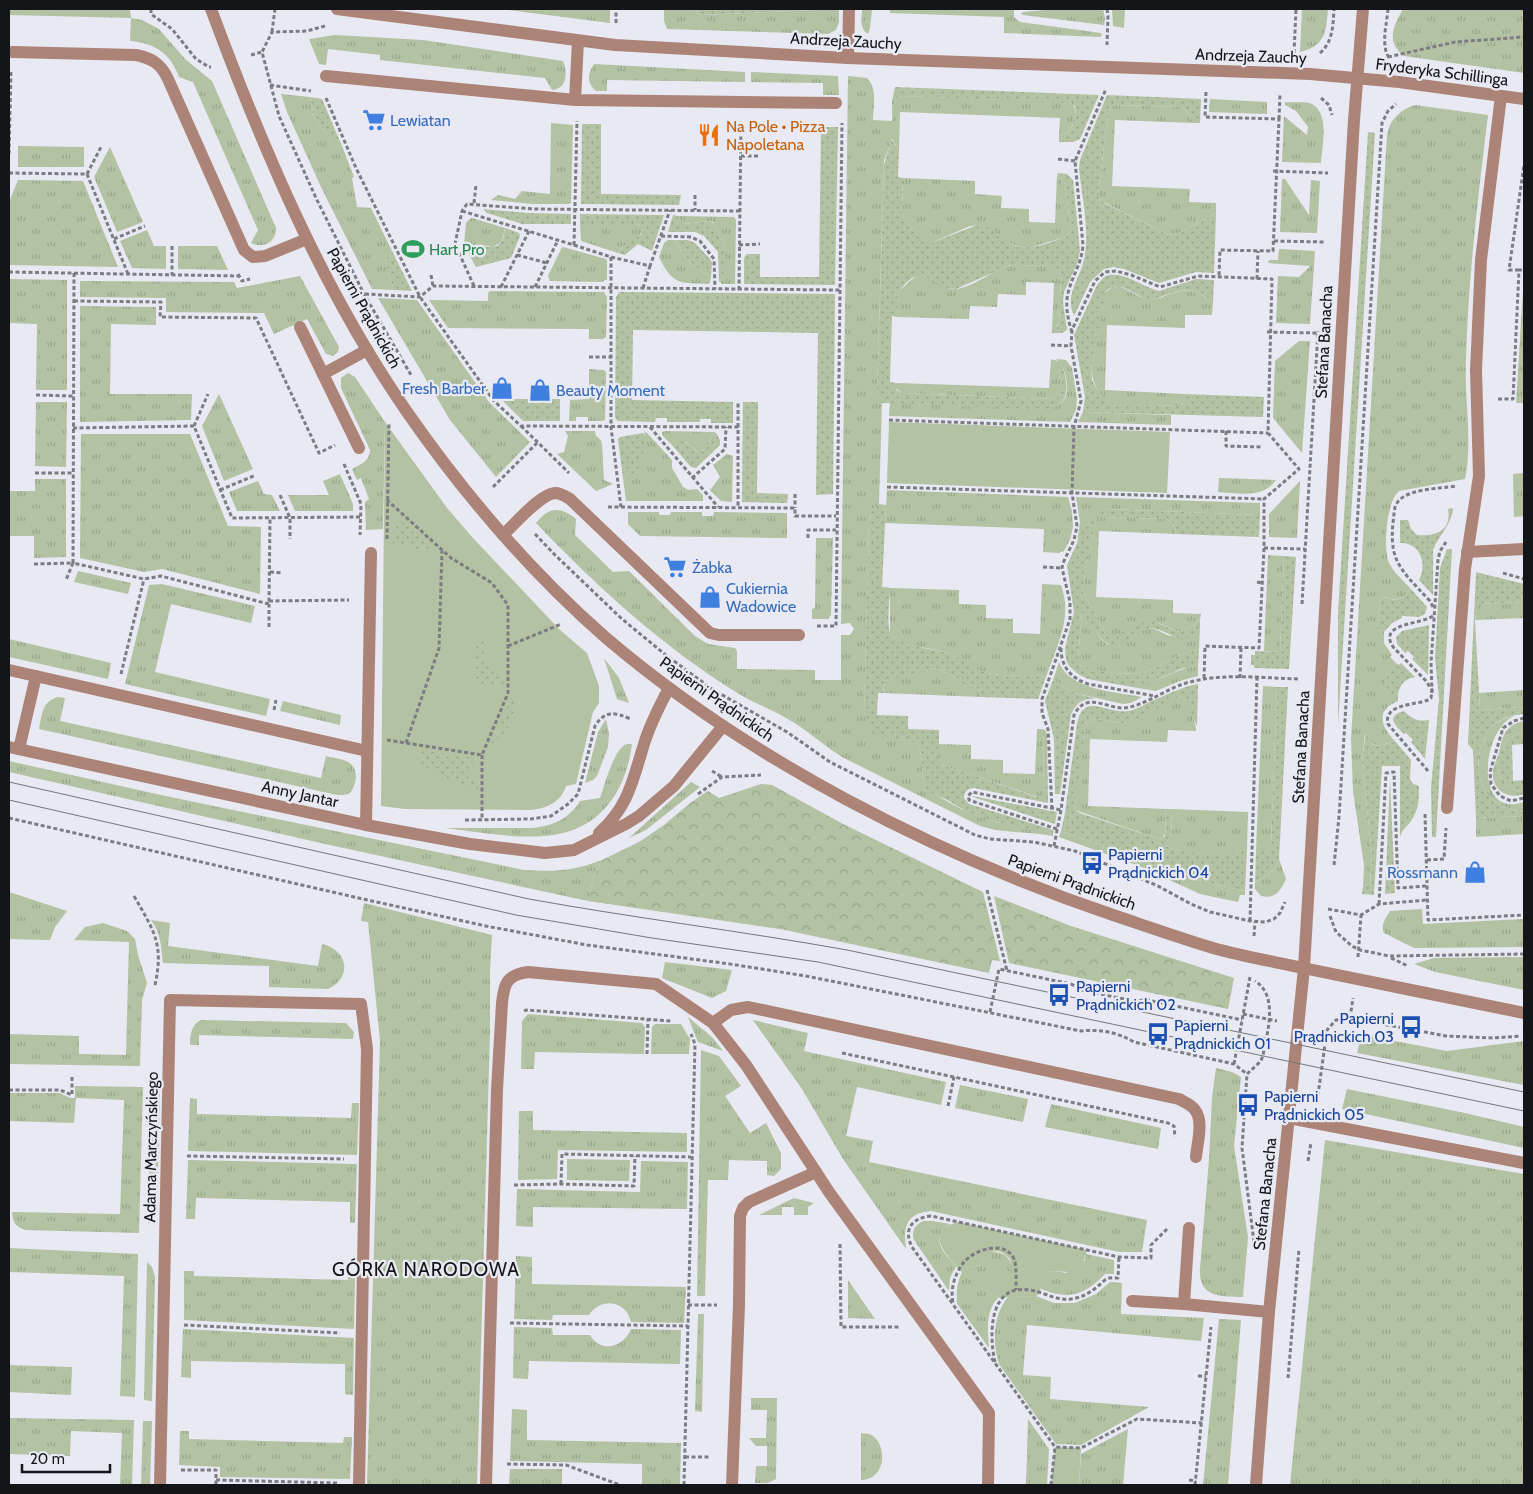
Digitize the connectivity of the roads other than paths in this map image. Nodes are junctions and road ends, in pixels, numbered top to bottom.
1 (211, 9) edge
2 (337, 9) edge
3 (849, 9) edge
4 (1363, 9) edge
5 (578, 41) junction
6 (12, 52) dead end
7 (848, 58) junction
8 (326, 76) dead end
9 (1356, 77) junction
10 (1501, 96) junction
11 (1524, 99) edge
12 (575, 100) junction
13 (836, 102) dead end
14 (307, 239) junction
15 (300, 327) dead end
16 (367, 350) junction
17 (323, 374) junction
18 (359, 448) dead end
19 (503, 535) junction
20 (1524, 550) edge
21 (1467, 552) junction
22 (371, 553) dead end
23 (804, 630) road end
24 (9, 670) edge
25 (36, 676) junction
26 (669, 688) junction
27 (723, 726) junction
28 (14, 748) edge
29 (367, 751) junction
30 (1447, 808) road end
31 (366, 825) junction
32 (585, 844) junction
33 (1304, 968) junction
34 (1524, 1013) edge
35 (713, 1023) junction
36 (1289, 1118) junction
37 (1196, 1157) dead end
38 (1524, 1164) edge
39 (816, 1172) junction
40 (1189, 1228) dead end
41 (1132, 1301) dead end
42 (1184, 1304) junction
43 (1269, 1312) junction
44 (160, 1485) edge
45 (359, 1485) edge
46 (486, 1485) edge
47 (732, 1485) edge
48 (988, 1485) edge
49 (1256, 1485) edge

1 - 14 street, Papierni Prądnickich
2 - 5 street, Andrzeja Zauchy
3 - 7 street
4 - 9 street, Stefana Banacha
5 - 7 street, Andrzeja Zauchy
5 - 12 street
6 - 14 street
7 - 9 street, Andrzeja Zauchy
8 - 12 street
9 - 10 street, Fryderyka Schillinga
9 - 33 street, Stefana Banacha
10 - 11 street, Fryderyka Schillinga
10 - 21 street
12 - 13 street
14 - 16 street, Papierni Prądnickich
15 - 17 street
16 - 17 street
16 - 19 street, Papierni Prądnickich
17 - 18 street
19 - 23 street
19 - 26 street, Papierni Prądnickich
20 - 21 street
21 - 30 street
22 - 29 street
24 - 25 street
25 - 28 street
25 - 29 street
26 - 27 street, Papierni Prądnickich
26 - 32 street, Anny Jantar
27 - 32 street, Anny Jantar
27 - 33 street, Papierni Prądnickich
28 - 31 street, Anny Jantar
29 - 31 street
31 - 32 street, Anny Jantar
33 - 34 street, Papierni Prądnickich
33 - 36 street, Stefana Banacha
35 - 37 street
35 - 39 street
35 - 46 street
36 - 38 street
36 - 43 street, Stefana Banacha
39 - 47 street
39 - 48 street
40 - 42 street
41 - 42 street
42 - 43 street
43 - 49 street, Stefana Banacha
44 - 45 street, Adama Marczyńskiego

